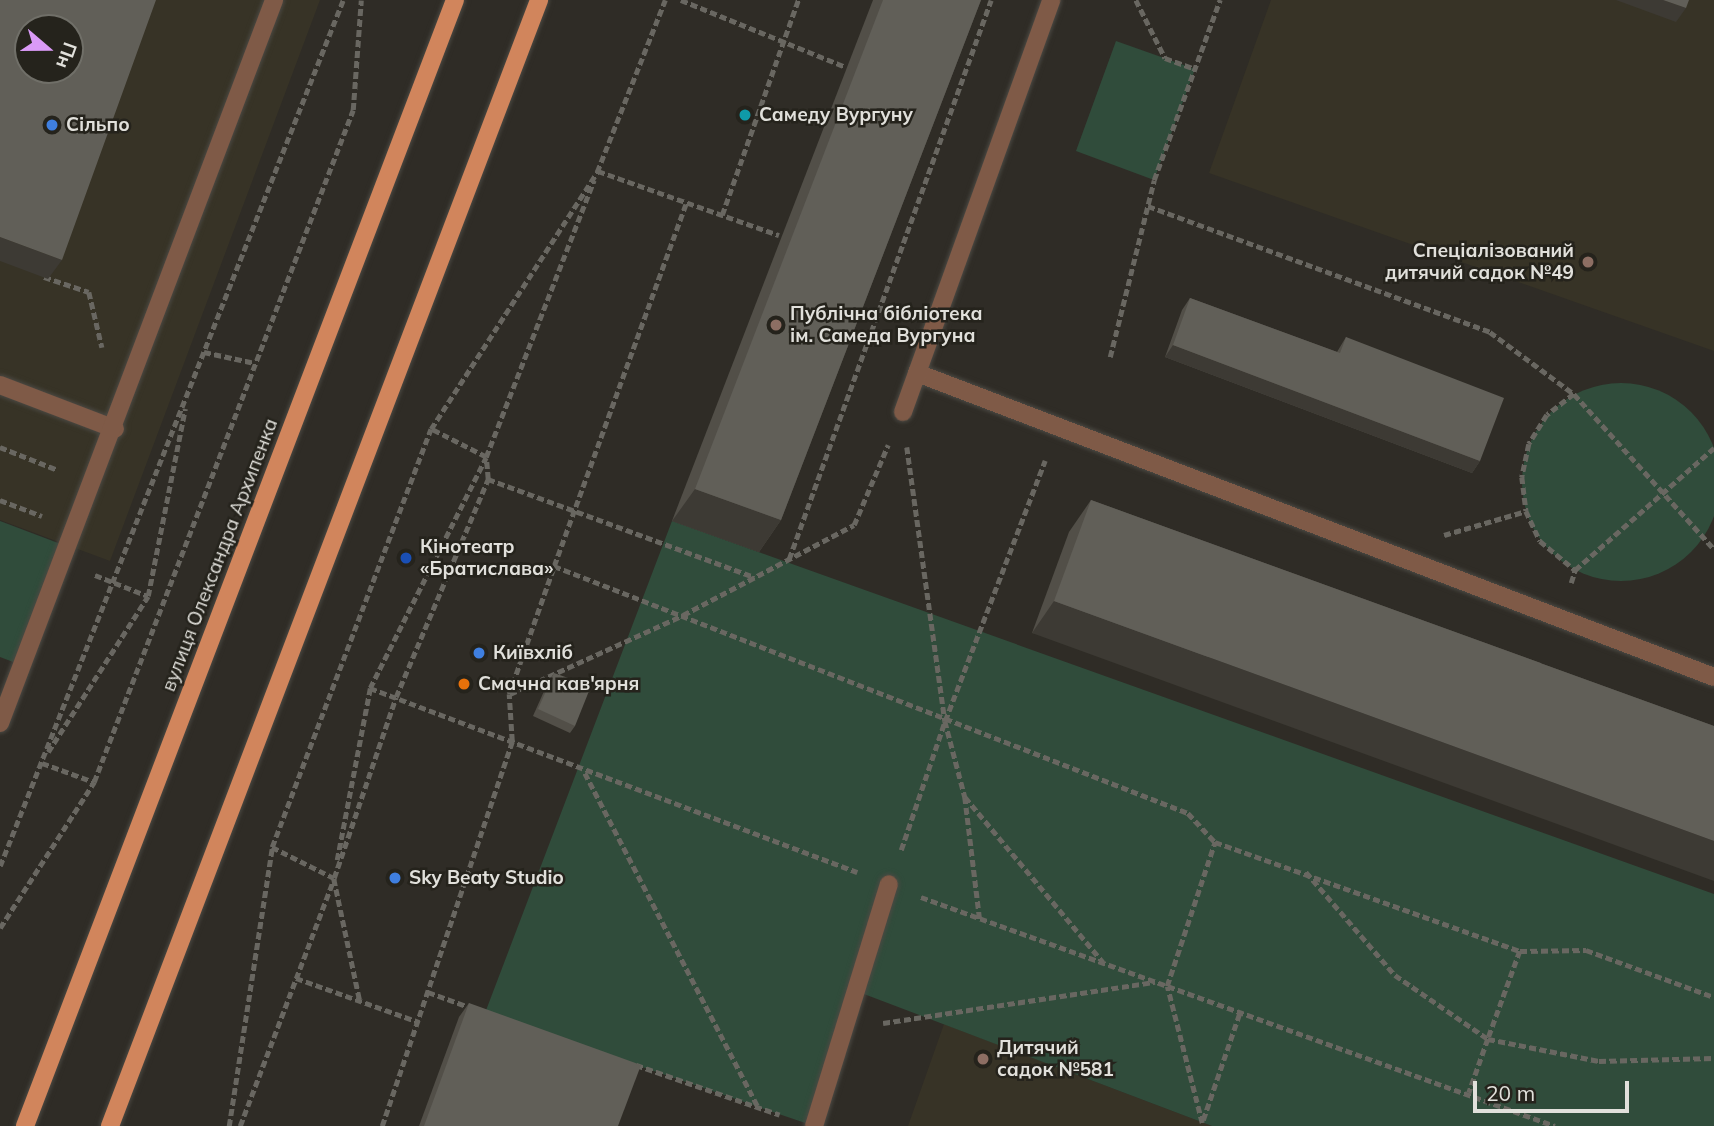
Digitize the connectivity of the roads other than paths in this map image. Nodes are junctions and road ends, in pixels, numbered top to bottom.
1 (274, 0) edge
2 (455, 0) edge
3 (539, 0) edge
4 (1051, 0) edge
5 (917, 373) junction
6 (0, 385) edge
7 (902, 412) road end
8 (116, 429) junction
9 (1714, 677) edge
10 (0, 723) edge
11 (889, 884) road end
12 (25, 1126) edge
13 (110, 1126) edge
14 (814, 1126) edge

1 - 8 lane
2 - 12 main road, вулиця Олександра Архипенка
3 - 13 main road
4 - 5 lane
5 - 7 lane
5 - 9 lane
6 - 8 lane
8 - 10 lane
11 - 14 lane

